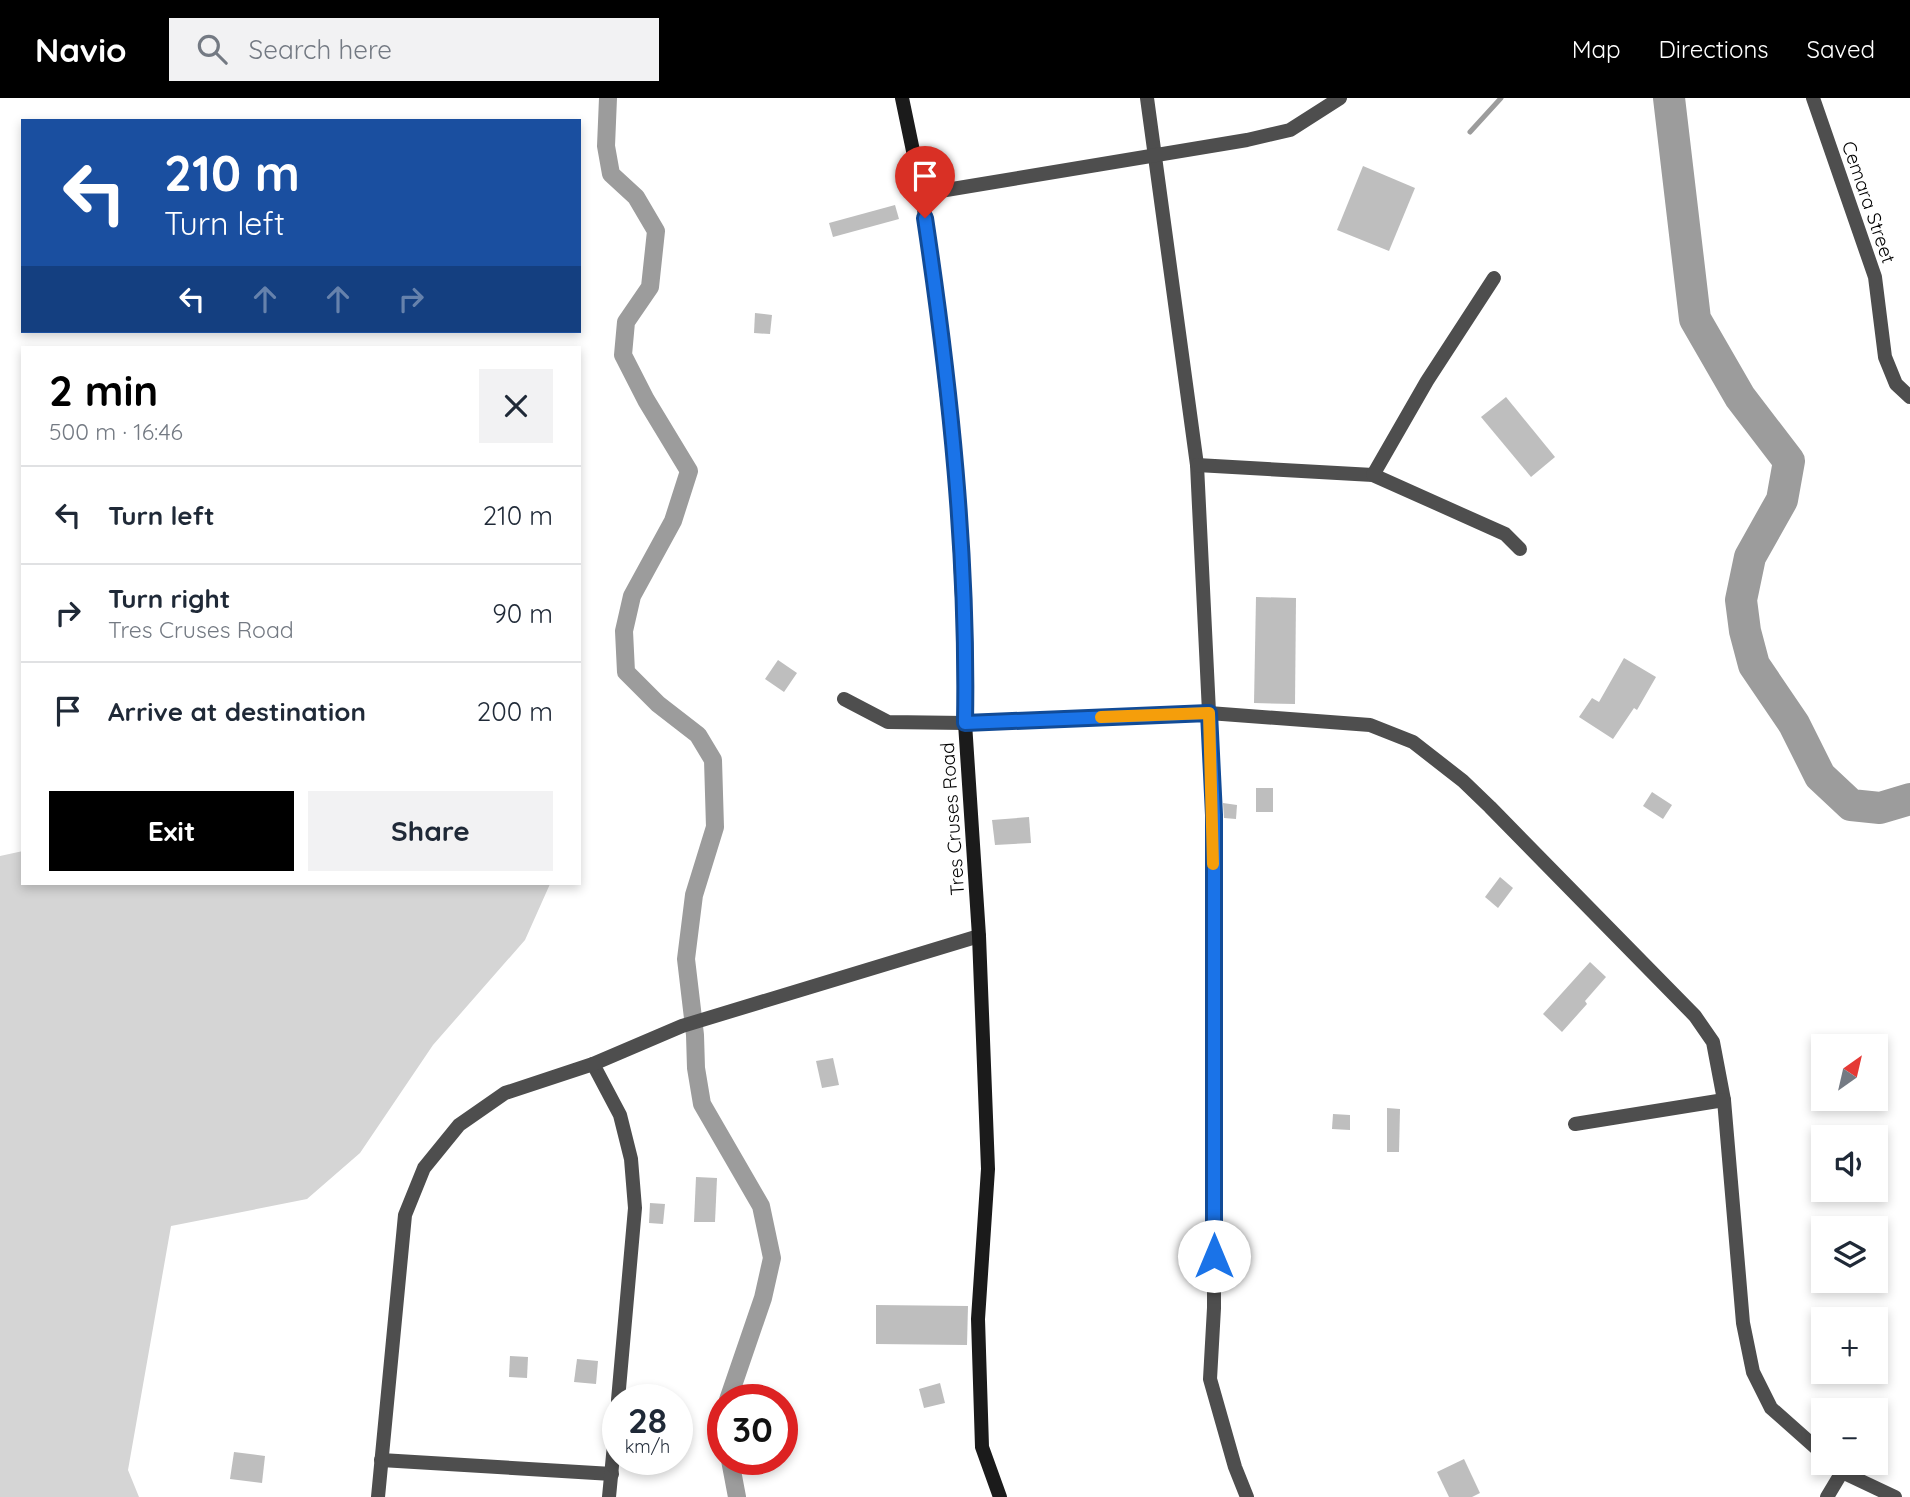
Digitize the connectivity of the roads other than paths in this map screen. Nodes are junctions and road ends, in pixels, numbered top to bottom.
1 (902, 98) edge
2 (1147, 98) edge
3 (1340, 98) edge
4 (1813, 98) edge
5 (1156, 157) junction
6 (922, 194) junction
7 (1494, 278) dead end
8 (1910, 397) edge
9 (1197, 465) junction
10 (1373, 475) junction
11 (1520, 549) dead end
12 (844, 699) dead end
13 (1209, 713) junction
14 (965, 723) junction
15 (979, 936) junction
16 (593, 1063) junction
17 (1724, 1100) junction
18 (1574, 1124) dead end
19 (620, 1384) edge
20 (1811, 1443) edge
21 (381, 1460) junction
22 (602, 1473) edge
23 (611, 1475) edge
24 (1834, 1475) edge
25 (1852, 1475) edge
26 (378, 1497) edge
27 (610, 1497) edge
28 (1000, 1497) edge
29 (1247, 1497) edge
30 (1827, 1497) edge
31 (1895, 1497) edge

1 - 6 main road, Tres Cruses Road
2 - 5 street
3 - 5 street
4 - 8 street, Cemara Street
5 - 6 street
5 - 9 street
6 - 14 main road, Tres Cruses Road
7 - 10 street
9 - 10 street
9 - 13 street
10 - 11 street
12 - 14 street
13 - 14 street
13 - 17 street
13 - 29 street
14 - 15 main road, Tres Cruses Road
15 - 16 street
15 - 28 main road, Tres Cruses Road
16 - 19 street
16 - 21 street
17 - 18 street
17 - 20 street
21 - 22 street
21 - 26 street
23 - 27 street
24 - 30 street
25 - 31 street

